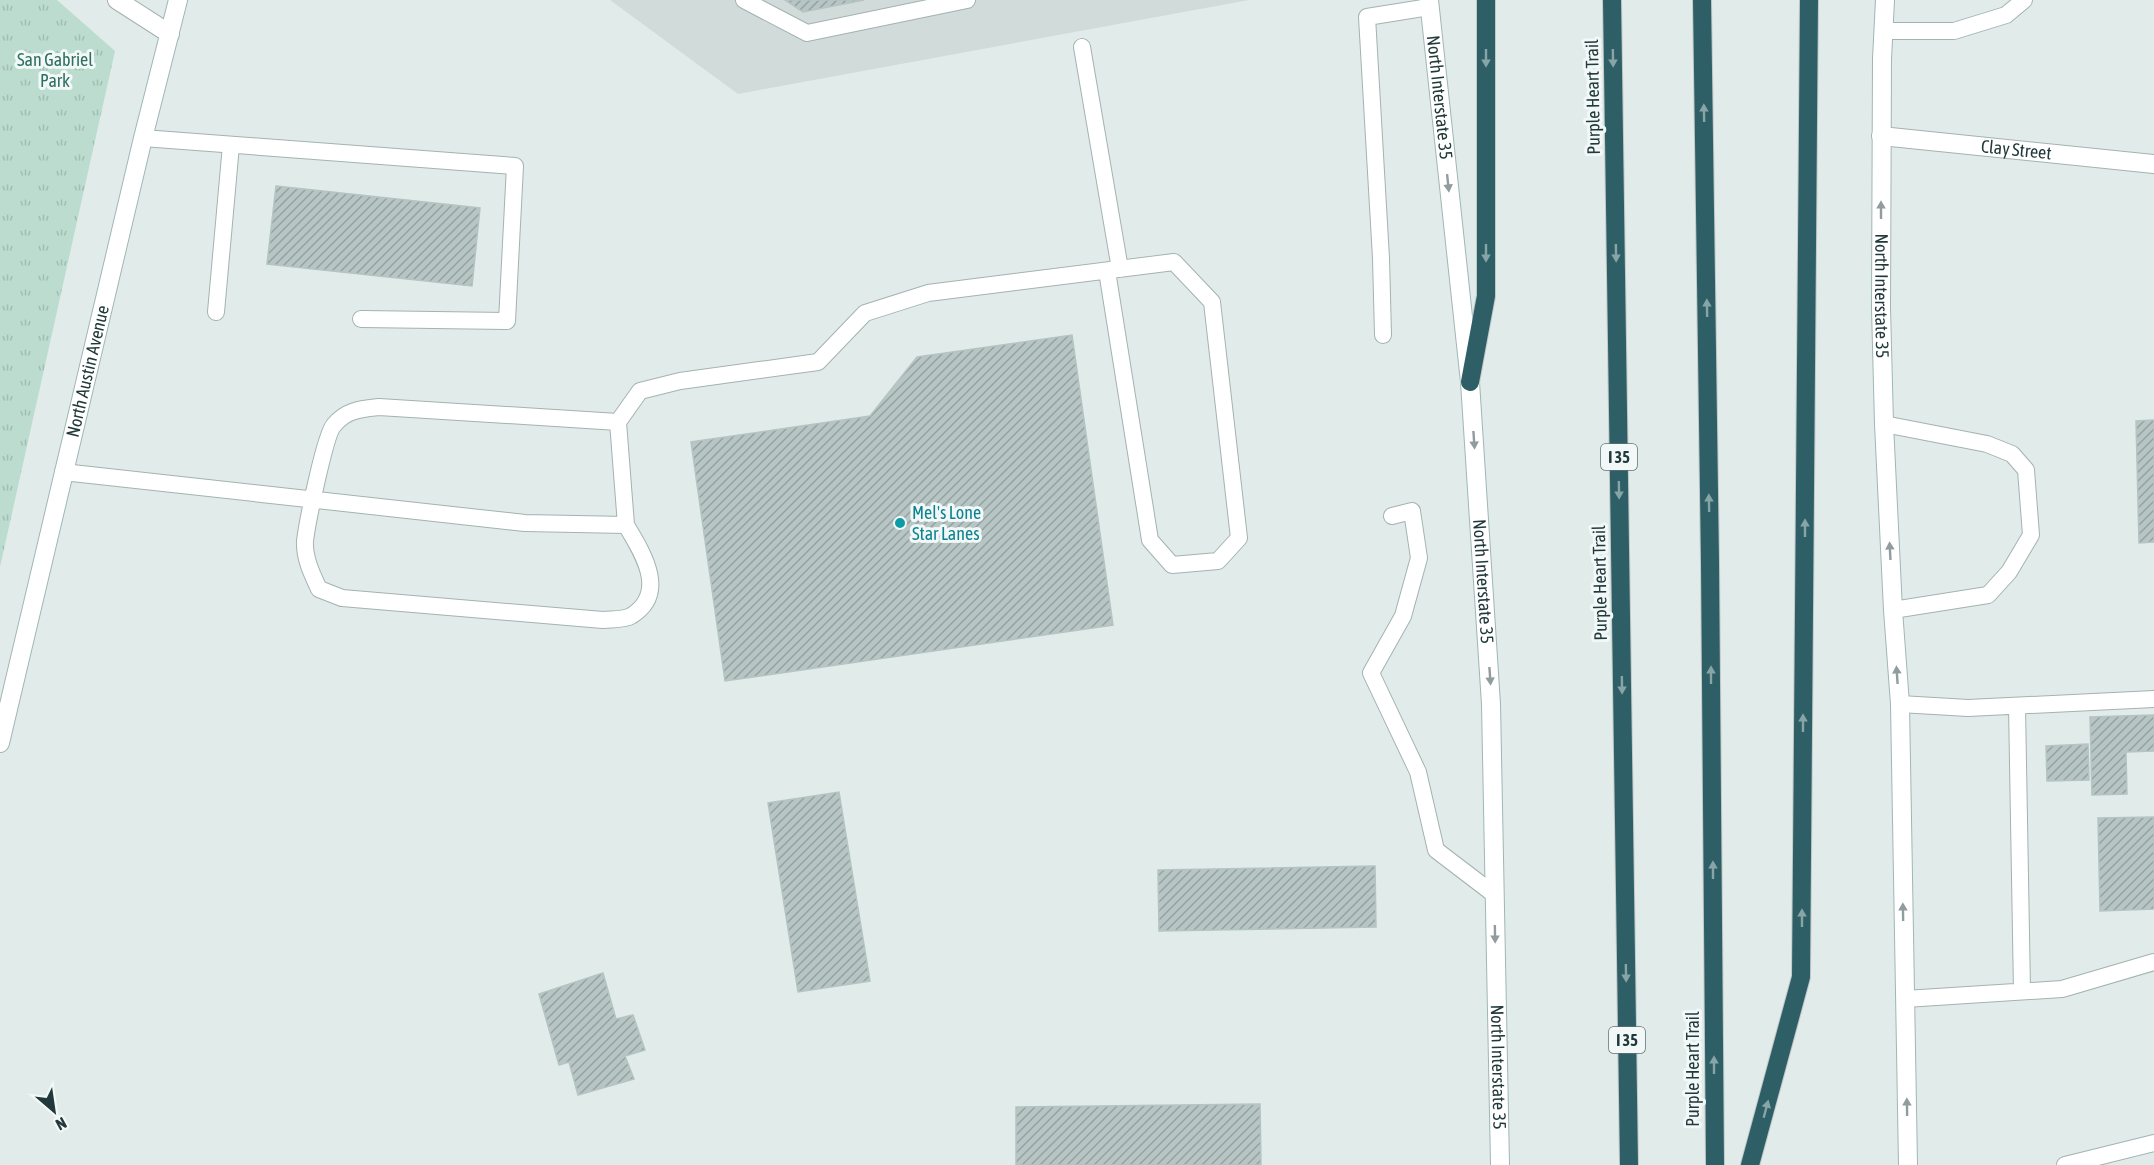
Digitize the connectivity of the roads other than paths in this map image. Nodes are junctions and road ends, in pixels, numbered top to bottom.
1 (117, 0) edge
2 (178, 0) edge
3 (744, 0) edge
4 (967, 0) edge
5 (1486, 0) edge
6 (1612, 0) edge
7 (1702, 0) edge
8 (1809, 0) edge
9 (1885, 0) edge
10 (2024, 0) edge
11 (1429, 4) edge
12 (1883, 31) junction
13 (170, 34) junction
14 (1082, 47) dead end
15 (1881, 136) junction
16 (143, 138) junction
17 (231, 145) junction
18 (2154, 164) edge
19 (1113, 270) junction
20 (216, 312) dead end
21 (361, 319) dead end
22 (1383, 335) dead end
23 (1470, 382) junction
24 (618, 422) junction
25 (1884, 424) junction
26 (63, 472) junction
27 (314, 501) junction
28 (1392, 516) dead end
29 (626, 525) junction
30 (1893, 610) junction
31 (2154, 699) edge
32 (1900, 704) junction
33 (2017, 706) junction
34 (0, 742) edge
35 (1495, 895) junction
36 (2154, 962) edge
37 (2022, 992) junction
38 (1905, 999) junction
39 (2154, 1143) edge
40 (1500, 1165) edge
41 (1629, 1165) edge
42 (1715, 1165) edge
43 (1750, 1165) edge
44 (1908, 1165) edge
45 (2064, 1165) edge

1 - 13 main road
2 - 13 main road, North Austin Avenue
3 - 4 lane
5 -> 23 highway
6 -> 41 highway, Purple Heart Trail / I 35
42 -> 7 highway, Purple Heart Trail
43 -> 8 highway
9 - 12 main road, North Interstate 35
10 - 12 lane
11 - 22 lane
11 -> 23 main road, North Interstate 35
12 - 15 main road, North Interstate 35
13 - 16 main road, North Austin Avenue
14 - 19 lane
15 - 18 main road, Clay Street
25 -> 15 main road, North Interstate 35
16 - 17 lane
16 - 26 main road, North Austin Avenue
17 - 20 lane
17 - 21 lane
19 - 19 lane
19 - 24 lane
23 -> 35 main road, North Interstate 35
24 - 27 lane
24 - 29 lane
30 -> 25 main road, North Interstate 35
25 - 30 lane
26 - 27 lane
26 - 34 main road, North Austin Avenue
27 - 29 lane
27 - 29 lane
28 - 35 lane
32 -> 30 main road, North Interstate 35
31 - 33 lane
32 - 33 lane
38 -> 32 main road, North Interstate 35
33 - 37 lane
35 -> 40 main road, North Interstate 35
36 - 37 lane
37 - 38 lane
44 -> 38 main road, North Interstate 35
39 - 45 lane

